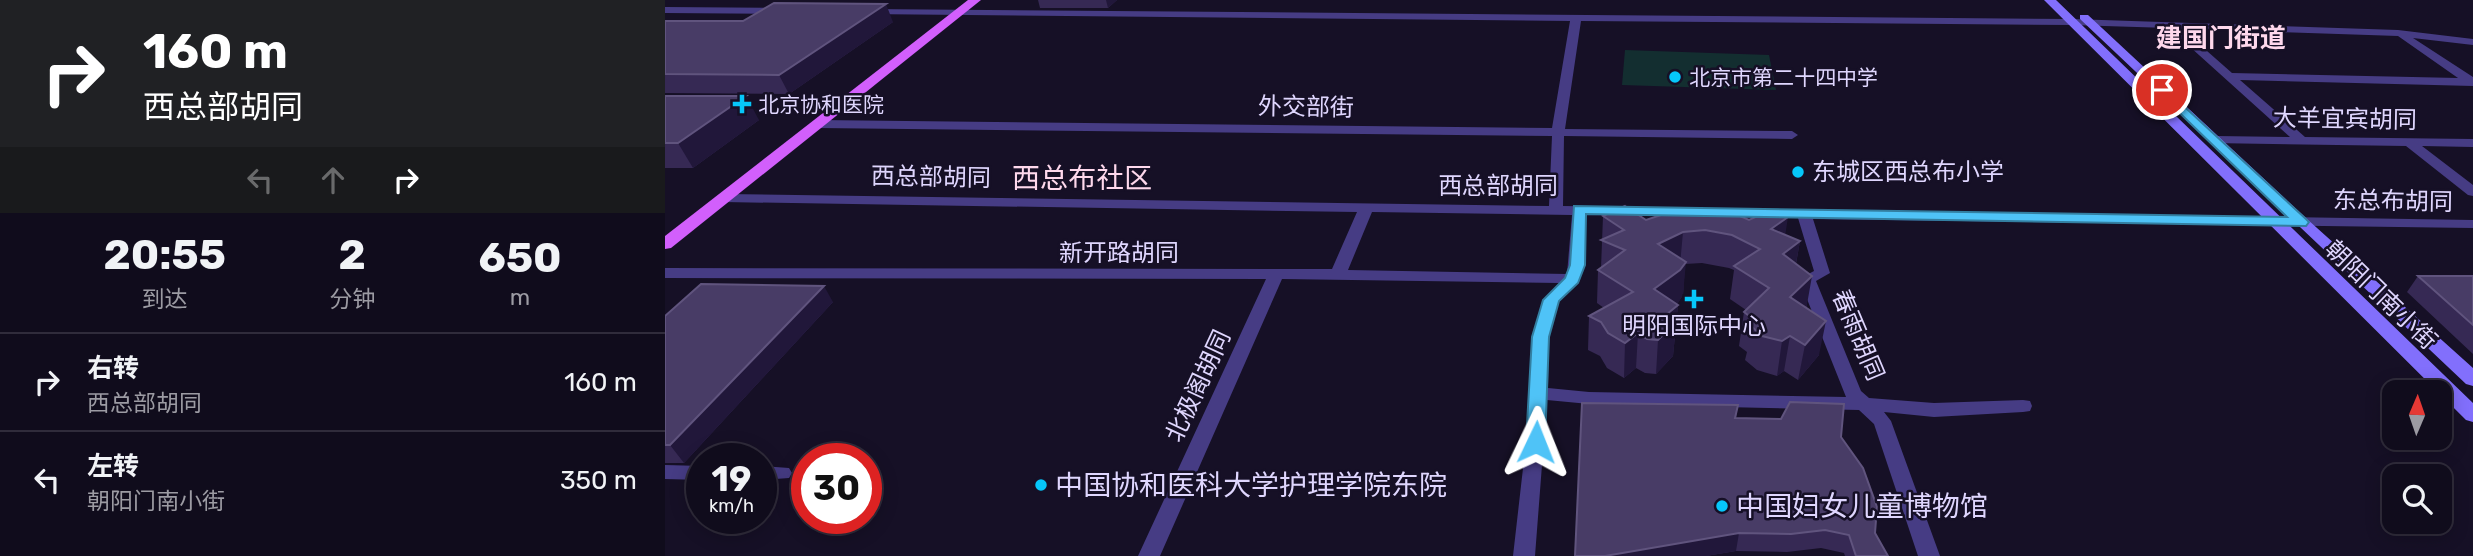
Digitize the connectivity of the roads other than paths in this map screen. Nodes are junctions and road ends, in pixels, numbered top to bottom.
1 (975, 0) edge
2 (2050, 0) edge
3 (2066, 0) edge
4 (665, 10) edge
5 (792, 11) edge
6 (861, 12) edge
7 (959, 13) junction
8 (1576, 19) junction
9 (2073, 22) junction
10 (2090, 23) junction
11 (2170, 24) junction
12 (2398, 33) junction
13 (2472, 42) edge
14 (2230, 76) junction
15 (2473, 82) edge
16 (818, 124) junction
17 (1558, 133) junction
18 (1792, 135) dead end
19 (2216, 140) junction
20 (2303, 142) junction
21 (2410, 143) junction
22 (2473, 143) edge
23 (2473, 192) edge
24 (724, 198) junction
25 (1366, 208) junction
26 (1556, 209) junction
27 (1579, 209) junction
28 (1804, 213) junction
29 (2271, 219) junction
30 (2301, 222) junction
31 (2473, 224) edge
32 (665, 244) edge
33 (665, 273) edge
34 (1338, 274) junction
35 (1276, 275) junction
36 (1573, 279) junction
37 (2473, 379) edge
38 (1538, 393) junction
39 (1864, 404) junction
40 (2023, 406) dead end
41 (2473, 415) edge
42 (665, 472) edge
43 (686, 472) edge
44 (777, 473) edge
45 (782, 473) dead end
46 (1149, 556) edge
47 (1524, 556) edge
48 (1929, 556) edge

1 - 7 main road
2 - 9 main road, 朝阳门南小街
3 - 10 main road, 朝阳门南小街
4 - 5 street
6 - 7 street
7 - 8 street
7 - 16 main road
8 - 9 street
8 - 17 street
9 - 10 street
9 - 29 main road, 朝阳门南小街
10 - 11 street
10 - 19 main road, 朝阳门南小街
11 - 12 street
11 - 14 street
12 - 13 street
12 - 15 street
14 - 15 street
14 - 20 street
16 - 17 street, 外交部街
16 - 24 main road
17 - 18 street, 外交部街
17 - 26 street
19 - 20 street, 大羊宜宾胡同
19 - 30 main road, 朝阳门南小街
20 - 21 street, 大羊宜宾胡同
21 - 22 street, 大羊宜宾胡同
21 - 23 street
24 - 25 street, 西总部胡同
24 - 32 main road
25 - 26 street, 西总部胡同
25 - 34 street
26 - 27 street, 西总部胡同
27 - 28 street, 西总部胡同
27 - 36 street
28 - 29 street, 西总部胡同
28 - 39 street, 春雨胡同
29 - 30 street, 东总布胡同
29 - 41 main road, 朝阳门南小街
30 - 31 street, 东总布胡同
30 - 37 main road, 朝阳门南小街
33 - 35 street, 新开路胡同
34 - 35 street, 新开路胡同
34 - 36 street, 新开路胡同
35 - 46 street, 北极阁胡同
36 - 38 street
38 - 39 street
38 - 47 street
39 - 40 street
39 - 48 street, 春雨胡同
42 - 43 street
44 - 45 street

